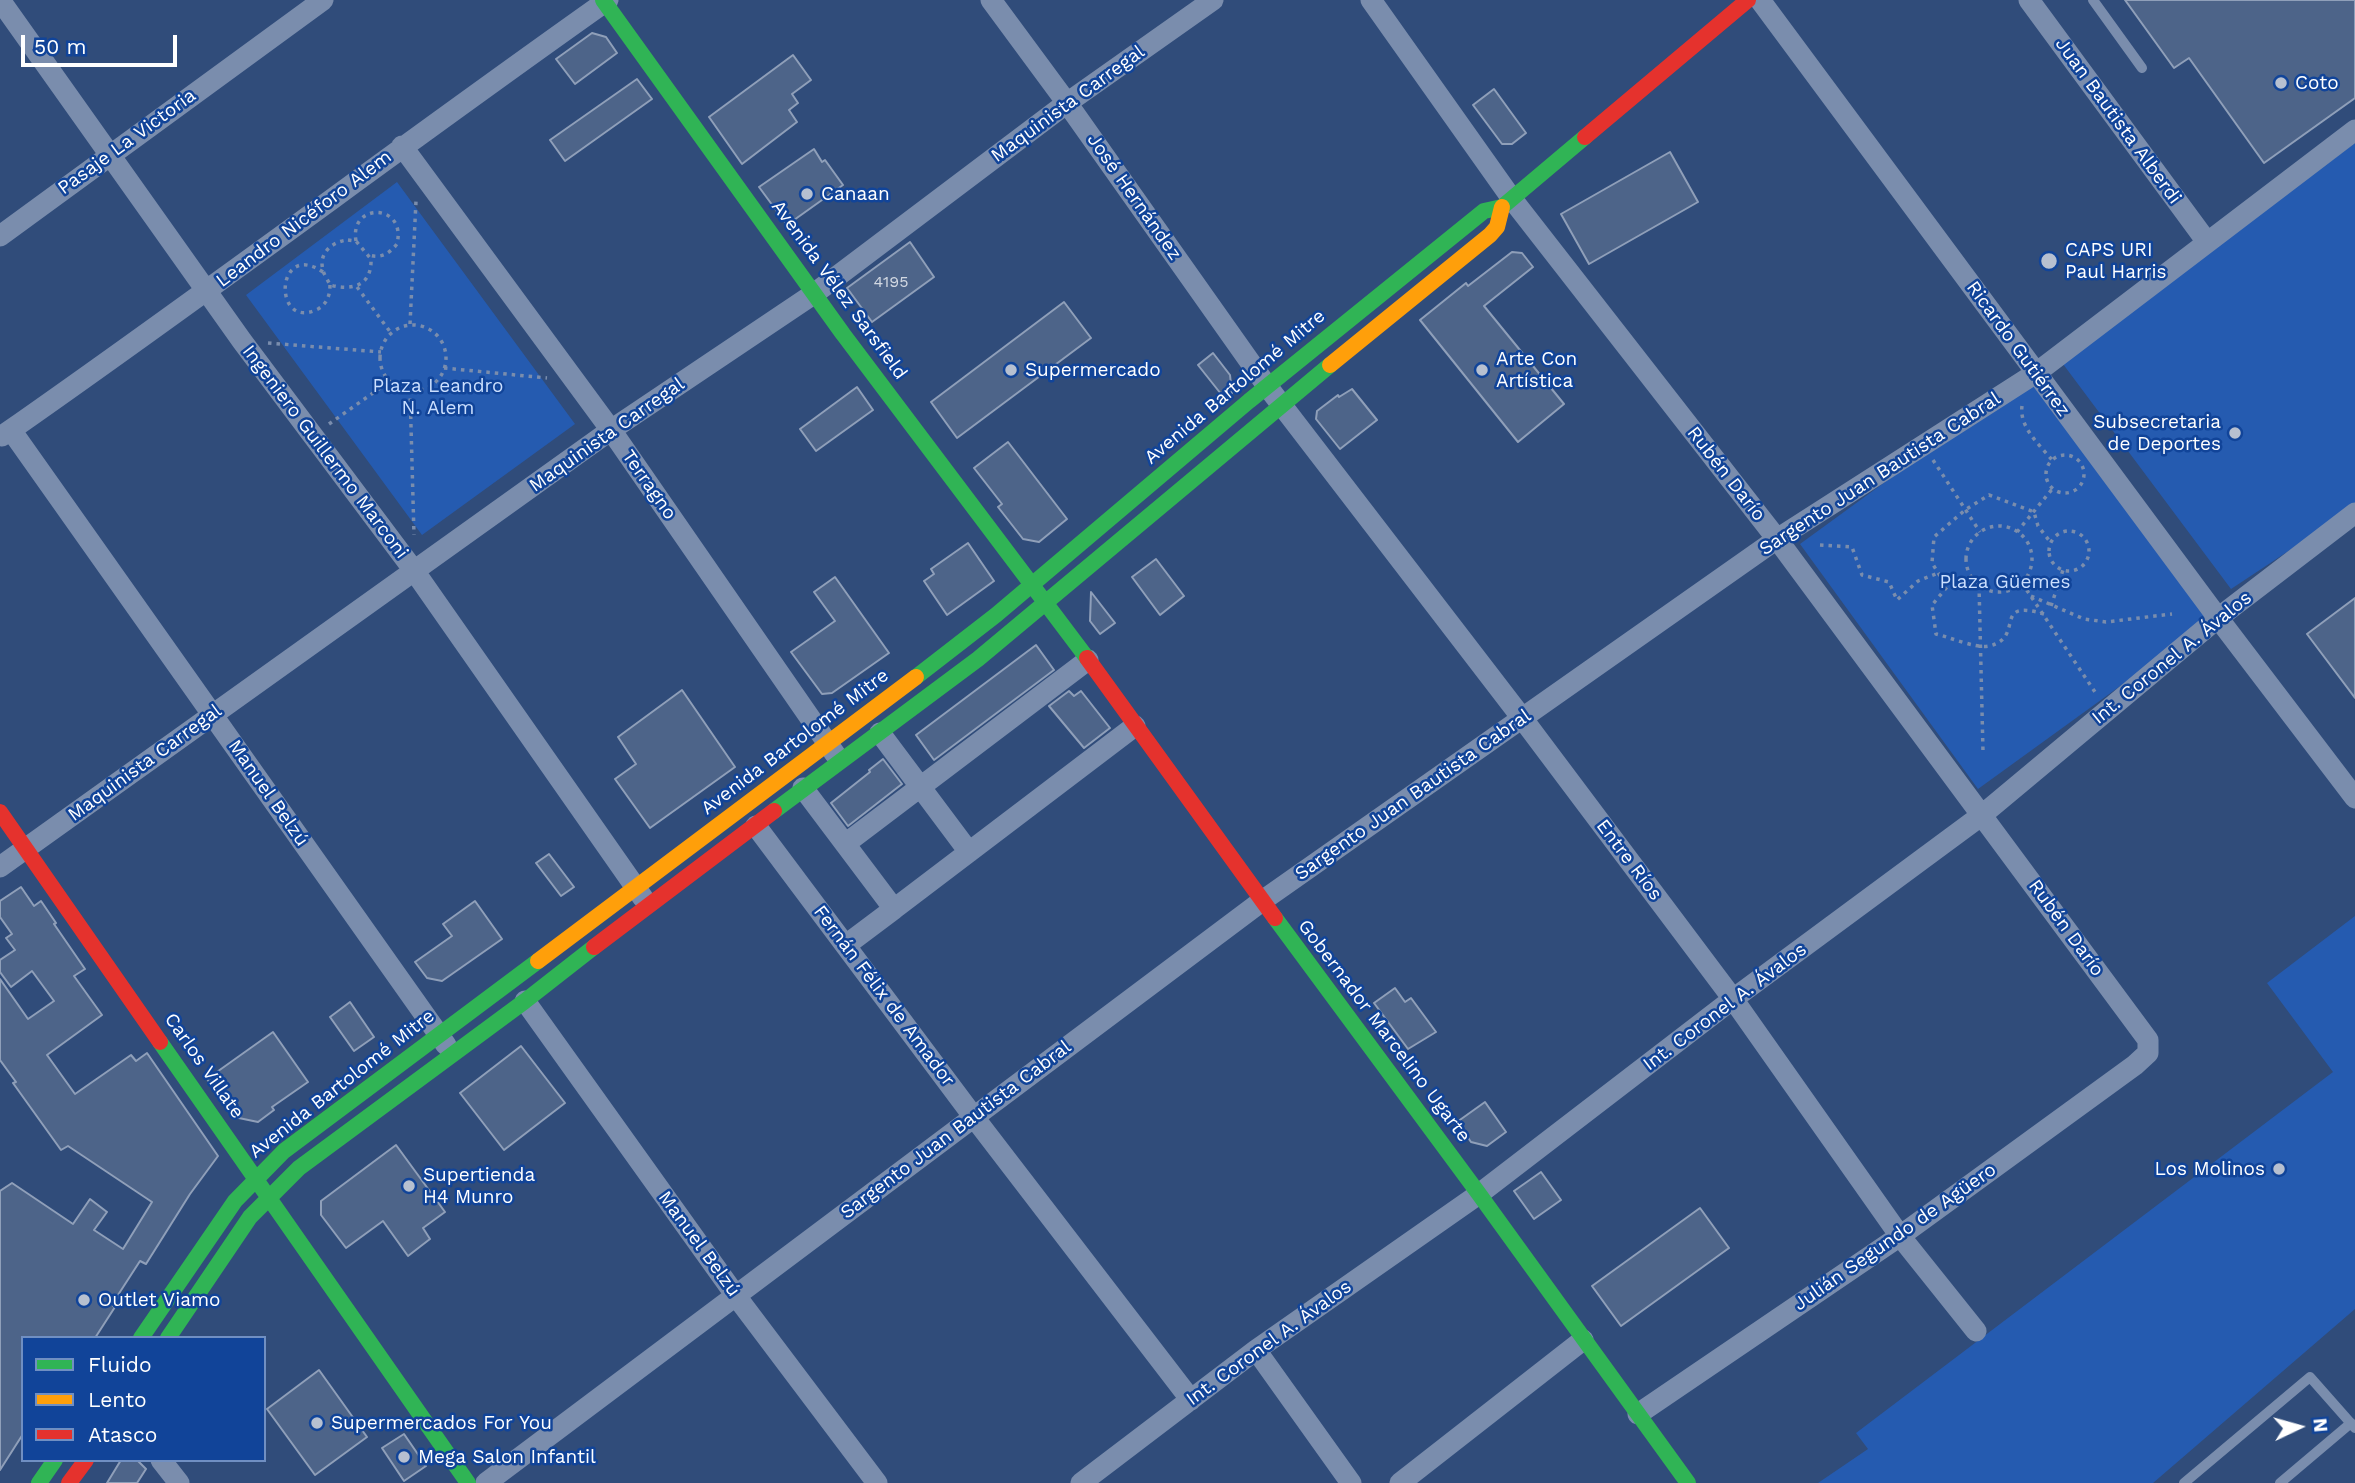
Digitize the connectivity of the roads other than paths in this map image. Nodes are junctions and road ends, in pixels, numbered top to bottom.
1 (323, 0) edge
2 (991, 0) edge
3 (1213, 0) edge
4 (1371, 0) edge
5 (1748, 0) edge
6 (1760, 0) edge
7 (2029, 0) edge
8 (2092, 0) edge
9 (1, 1) edge
10 (605, 1) edge
11 (2142, 68) dead end
12 (1067, 103) junction
13 (2355, 130) edge
14 (402, 146) junction
15 (110, 154) junction
16 (1507, 203) junction
17 (0, 236) edge
18 (2207, 242) junction
19 (208, 291) junction
20 (815, 293) junction
21 (2036, 373) junction
22 (1275, 395) junction
23 (611, 430) junction
24 (5, 434) edge
25 (2355, 513) edge
26 (1777, 539) junction
27 (415, 572) junction
28 (1032, 584) junction
29 (1046, 602) junction
30 (2218, 618) junction
31 (1088, 660) junction
32 (213, 715) junction
33 (1522, 718) junction
34 (1135, 726) junction
35 (880, 733) junction
36 (834, 753) junction
37 (803, 788) junction
38 (920, 788) junction
39 (2355, 797) edge
40 (0, 811) edge
41 (1982, 815) junction
42 (756, 826) junction
43 (845, 844) junction
44 (27, 848) junction
45 (969, 852) junction
46 (0, 867) edge
47 (642, 897) junction
48 (1262, 901) junction
49 (894, 909) junction
50 (846, 945) junction
51 (1733, 999) junction
52 (524, 1001) junction
53 (439, 1036) junction
54 (2148, 1053) joint
55 (452, 1054) junction
56 (973, 1116) junction
57 (256, 1178) junction
58 (1479, 1194) junction
59 (270, 1196) junction
60 (1900, 1236) junction
61 (736, 1296) junction
62 (1976, 1331) dead end
63 (142, 1336) edge
64 (169, 1336) edge
65 (1583, 1340) junction
66 (1256, 1350) junction
67 (1191, 1400) junction
68 (1638, 1414) junction
69 (2353, 1425) edge
70 (54, 1462) edge
71 (85, 1462) edge
72 (163, 1462) edge
73 (39, 1483) edge
74 (69, 1483) edge
75 (179, 1483) edge
76 (468, 1483) edge
77 (486, 1483) edge
78 (877, 1483) edge
79 (1081, 1483) edge
80 (1351, 1483) edge
81 (1400, 1483) edge
82 (1688, 1483) edge
83 (2184, 1483) edge
84 (2280, 1483) edge

1 - 15 street, Pasaje La Victoria
2 - 12 street, José Hernández
3 - 12 street, Maquinista Carregal
4 - 16 street, Rubén Darío
5 - 16 main road, Avenida Bartolomé Mitre
6 - 21 street, Ricardo Gutiérrez
7 - 18 street, Juan Bautista Alberdi
8 - 11 lane
9 - 15 street, Ingeniero Guillermo Marconi
10 - 14 street, Leandro Nicéforo Alem
10 - 20 main road, Avenida Vélez Sarsfield
12 - 20 street, Maquinista Carregal
12 - 22 street, José Hernández
13 - 18 street, Sargento Juan Bautista Cabral
14 - 19 street, Leandro Nicéforo Alem
14 - 23 street, Terragno
15 - 17 street, Pasaje La Victoria
15 - 19 street, Ingeniero Guillermo Marconi
16 - 22 main road, Avenida Bartolomé Mitre
16 - 22 main road, Avenida Bartolomé Mitre
16 - 26 street, Rubén Darío
18 - 21 street, Sargento Juan Bautista Cabral
19 - 24 street, Leandro Nicéforo Alem
19 - 27 street, Ingeniero Guillermo Marconi
20 - 23 street, Maquinista Carregal
20 - 28 main road, Avenida Vélez Sarsfield
21 - 26 street, Sargento Juan Bautista Cabral
21 - 30 street, Ricardo Gutiérrez
22 - 28 main road, Avenida Bartolomé Mitre
22 - 29 main road, Avenida Bartolomé Mitre
22 - 33 street, Entre Ríos
23 - 27 street, Maquinista Carregal
23 - 36 street, Terragno
24 - 32 street, Manuel Belzú
25 - 30 street, Int. Coronel A. Ávalos
26 - 33 street, Sargento Juan Bautista Cabral
26 - 41 street, Rubén Darío
27 - 32 street, Maquinista Carregal
27 - 47 street, Ingeniero Guillermo Marconi
28 - 29 main road, Avenida Vélez Sarsfield
28 - 36 main road, Avenida Bartolomé Mitre
29 - 31 main road, Gobernador Marcelino Ugarte
29 - 35 main road, Avenida Bartolomé Mitre
30 - 39 street, Ricardo Gutiérrez
30 - 41 street, Int. Coronel A. Ávalos
31 - 34 main road, Gobernador Marcelino Ugarte
31 - 38 street
32 - 44 street, Maquinista Carregal
32 - 53 street, Manuel Belzú
33 - 48 street, Sargento Juan Bautista Cabral
33 - 51 street, Entre Ríos
34 - 45 street
34 - 48 main road, Gobernador Marcelino Ugarte
35 - 36 main road, Avenida Bartolomé Mitre
35 - 38 street
36 - 37 main road, Avenida Bartolomé Mitre
36 - 47 main road, Avenida Bartolomé Mitre
37 - 42 main road, Avenida Bartolomé Mitre
37 - 43 street
38 - 43 street
38 - 45 street
40 - 44 main road, Carlos Villate
41 - 51 street, Int. Coronel A. Ávalos
41 - 54 street, Rubén Darío
42 - 47 main road, Avenida Bartolomé Mitre
42 - 50 street, Fernán Félix de Amador
43 - 49 street
44 - 46 street, Maquinista Carregal
44 - 57 main road, Carlos Villate
45 - 49 street
47 - 52 main road, Avenida Bartolomé Mitre
47 - 53 main road, Avenida Bartolomé Mitre
48 - 56 street, Sargento Juan Bautista Cabral
48 - 58 main road, Gobernador Marcelino Ugarte
49 - 50 street
50 - 56 street, Fernán Félix de Amador
51 - 58 street, Int. Coronel A. Ávalos
51 - 60 street, Entre Ríos
52 - 55 main road, Avenida Bartolomé Mitre
52 - 61 street, Manuel Belzú
53 - 55 street, Manuel Belzú
53 - 57 main road, Avenida Bartolomé Mitre
54 - 60 street, Julián Segundo de Agüero
55 - 59 main road, Avenida Bartolomé Mitre
56 - 61 street, Sargento Juan Bautista Cabral
56 - 67 street, Fernán Félix de Amador
57 - 59 main road, Carlos Villate
57 - 63 main road, Avenida Bartolomé Mitre
58 - 65 main road, Gobernador Marcelino Ugarte
58 - 66 street, Int. Coronel A. Ávalos
59 - 64 main road, Avenida Bartolomé Mitre
59 - 76 main road, Carlos Villate
60 - 62 street, Entre Ríos
60 - 68 street, Julián Segundo de Agüero
61 - 77 street, Sargento Juan Bautista Cabral
61 - 78 street, Manuel Belzú
65 - 68 main road, Gobernador Marcelino Ugarte
65 - 81 street
66 - 67 street, Int. Coronel A. Ávalos
66 - 80 street
67 - 79 street, Int. Coronel A. Ávalos
68 - 82 main road, Gobernador Marcelino Ugarte
69 - 83 lane
69 - 84 lane
70 - 73 main road
71 - 74 main road
72 - 75 street

